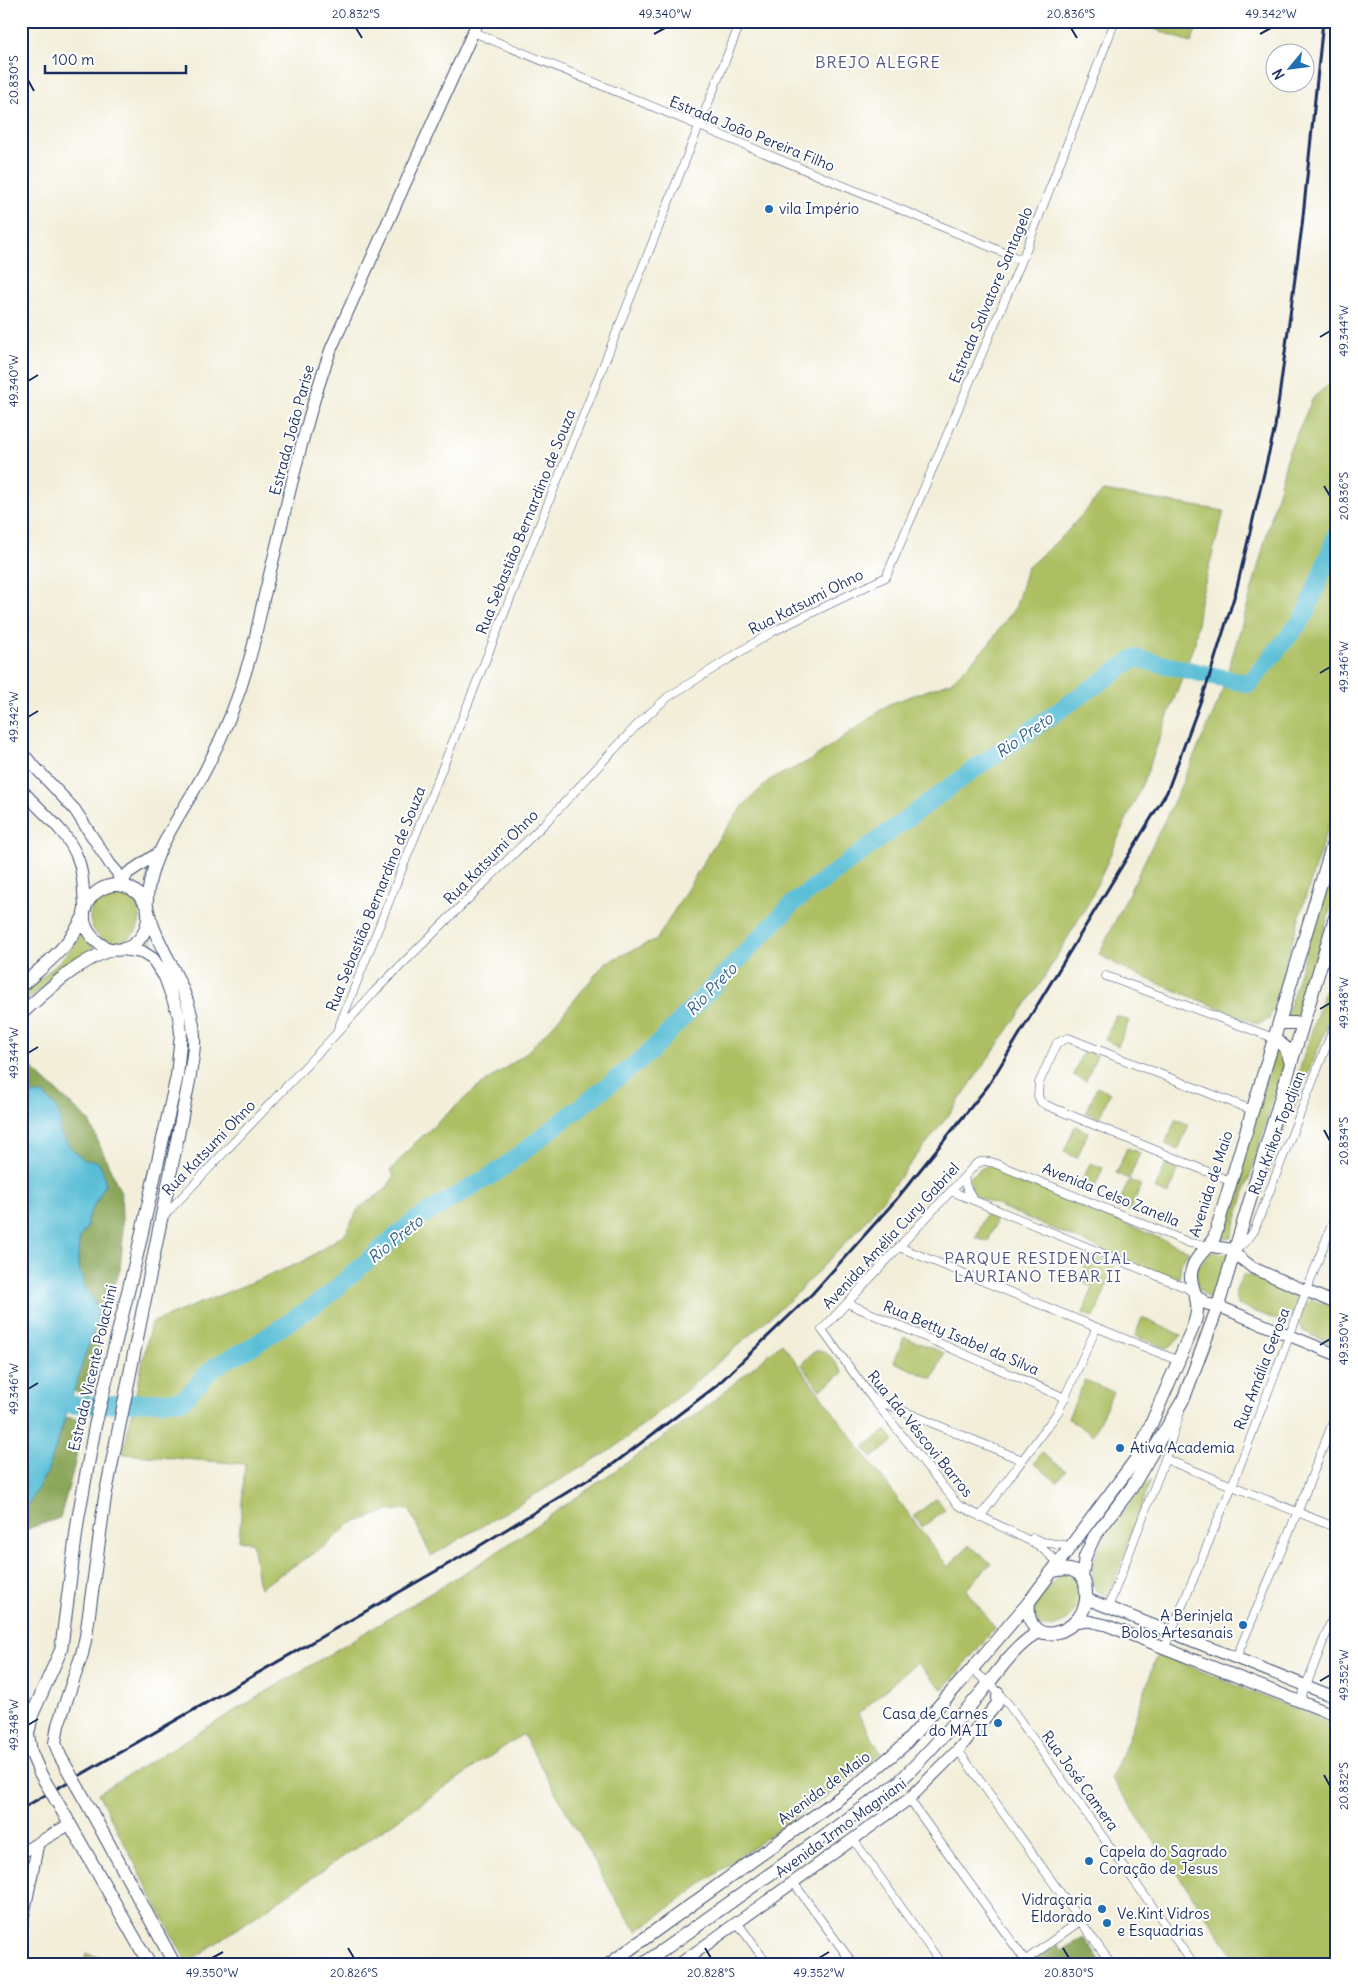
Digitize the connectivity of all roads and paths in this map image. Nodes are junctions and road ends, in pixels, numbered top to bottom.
1 (741, 21) edge
2 (1116, 21) edge
3 (476, 27) edge
4 (699, 127) junction
5 (1022, 260) junction
6 (886, 577) joint
7 (21, 752) edge
8 (21, 789) edge
9 (1337, 830) edge
10 (158, 853) junction
11 (122, 873) junction
12 (121, 885) junction
13 (147, 910) junction
14 (1337, 911) edge
15 (84, 913) junction
16 (117, 949) junction
17 (1106, 976) dead end
18 (21, 986) edge
19 (21, 1014) edge
20 (1337, 1019) edge
21 (1303, 1022) junction
22 (1279, 1023) junction
23 (336, 1034) junction
24 (1274, 1038) junction
25 (1291, 1063) junction
26 (1252, 1110) junction
27 (980, 1161) joint
28 (964, 1177) junction
29 (1230, 1181) junction
30 (951, 1191) junction
31 (974, 1200) junction
32 (1337, 1211) edge
33 (162, 1218) junction
34 (1209, 1246) junction
35 (899, 1247) junction
36 (1235, 1252) junction
37 (1306, 1292) junction
38 (1194, 1293) junction
39 (847, 1304) junction
40 (1337, 1304) edge
41 (1218, 1306) junction
42 (1096, 1329) junction
43 (822, 1330) joint
44 (1290, 1335) junction
45 (1337, 1355) edge
46 (1179, 1361) junction
47 (872, 1398) junction
48 (1065, 1398) junction
49 (1184, 1398) junction
50 (1337, 1412) edge
51 (1165, 1459) junction
52 (1022, 1460) junction
53 (1232, 1486) junction
54 (1298, 1511) junction
55 (980, 1517) junction
56 (1337, 1528) edge
57 (1015, 1532) junction
58 (1069, 1546) junction
59 (1055, 1568) junction
60 (1082, 1576) junction
61 (1087, 1599) junction
62 (1029, 1602) junction
63 (1337, 1606) edge
64 (1108, 1608) junction
65 (1074, 1623) junction
66 (1039, 1632) junction
67 (1171, 1632) junction
68 (1165, 1647) junction
69 (1236, 1658) junction
70 (972, 1669) junction
71 (988, 1684) junction
72 (1306, 1686) junction
73 (998, 1693) junction
74 (1337, 1698) edge
75 (1300, 1701) junction
76 (1337, 1716) edge
77 (958, 1750) junction
78 (909, 1799) junction
79 (70, 1824) junction
80 (853, 1839) junction
81 (38, 1844) junction
82 (21, 1853) edge
83 (793, 1882) junction
84 (713, 1890) junction
85 (726, 1903) junction
86 (23, 1909) edge
87 (1080, 1921) junction
88 (737, 1922) junction
89 (21, 1928) edge
90 (154, 1929) junction
91 (136, 1939) junction
92 (173, 1961) edge
93 (1022, 1962) edge
94 (681, 1964) edge
95 (150, 1965) edge
96 (159, 1965) edge
97 (608, 1965) edge
98 (642, 1965) edge
99 (768, 1965) edge
100 (854, 1965) edge
101 (942, 1965) edge
102 (1112, 1965) edge
103 (1194, 1965) edge

1 - 4 street, Rua Sebastião Bernardino de Souza
2 - 5 street, Estrada Salvatore Santagelo
3 - 4 street, Estrada João Pereira Filho
3 - 10 main road, Estrada João Parise
4 - 5 street, Estrada João Pereira Filho
4 - 23 street, Rua Sebastião Bernardino de Souza
5 - 6 street, Estrada Salvatore Santagelo
6 - 23 street, Rua Katsumi Ohno
7 - 11 main road
8 - 15 main road
9 - 22 main road, Avenida de Maio
10 - 11 main road, Estrada João Parise
10 - 13 main road, Estrada João Parise
11 - 12 main road
12 - 13 main road
12 - 15 main road
13 - 16 main road
13 - 33 main road
14 - 21 main road
15 - 16 main road
15 - 18 main road
16 - 19 main road
16 - 79 main road, Estrada Vicente Polachini, bridge
17 - 24 street
20 - 36 street, Rua Krikor Topdjian
21 - 22 main road
21 - 25 main road
22 - 24 main road, Avenida de Maio
23 - 33 street, Rua Katsumi Ohno
24 - 25 main road
24 - 26 main road, Avenida de Maio
25 - 36 main road
26 - 29 main road, Avenida de Maio
26 - 29 street
27 - 28 street, Avenida Amélia Cury Gabriel
27 - 34 street, Avenida Celso Zanella
28 - 30 street, Avenida Amélia Cury Gabriel
28 - 31 street
29 - 34 main road, Avenida de Maio
30 - 31 street
30 - 35 street, Avenida Amélia Cury Gabriel
31 - 38 street
32 - 37 street, Rua Amália Gerosa
33 - 90 main road, bridge
34 - 36 main road, Avenida Celso Zanella
34 - 38 main road, Avenida de Maio
35 - 39 street, Avenida Amélia Cury Gabriel
35 - 42 street
36 - 37 main road, Avenida Celso Zanella
36 - 41 main road
37 - 40 main road, Avenida Celso Zanella
37 - 44 street, Rua Amália Gerosa
38 - 41 main road
38 - 46 main road, Avenida de Maio
39 - 43 street, Avenida Amélia Cury Gabriel
39 - 48 street, Rua Betty Isabel da Silva
41 - 44 main road
41 - 49 main road
42 - 46 street
42 - 48 street
43 - 47 street, Rua Ida Véscovi Barros
44 - 45 main road
44 - 53 street, Rua Amália Gerosa
46 - 58 main road, Avenida de Maio
47 - 52 street
47 - 55 street, Rua Ida Véscovi Barros
48 - 52 street
49 - 51 street
49 - 60 main road
50 - 54 street
51 - 53 street
51 - 64 street
52 - 55 street
53 - 54 street
53 - 67 street, Rua Amália Gerosa
54 - 56 street
54 - 69 street
55 - 57 street, Rua Ida Véscovi Barros
57 - 58 street, Rua Ida Véscovi Barros
57 - 59 street, Rua Ida Véscovi Barros
58 - 59 main road, Avenida de Maio
59 - 60 main road
59 - 62 main road
60 - 61 main road
61 - 64 main road
61 - 65 main road
62 - 66 main road
62 - 70 main road, Avenida de Maio
63 - 72 street
64 - 67 main road
65 - 66 main road
65 - 68 main road
66 - 71 main road
67 - 68 street, Rua Amália Gerosa
67 - 69 main road
68 - 75 main road
69 - 72 main road
70 - 71 street, Rua José Camera
70 - 84 main road, Avenida de Maio
71 - 73 street, Rua José Camera
71 - 85 main road
72 - 74 main road
72 - 75 street
73 - 77 main road, Avenida Irmo Magniani
73 - 103 street, Rua José Camera
75 - 76 main road
77 - 78 main road, Avenida Irmo Magniani
77 - 87 street
78 - 80 main road, Avenida Irmo Magniani
78 - 93 street
79 - 81 main road
79 - 91 main road, Estrada Vicente Polachini
80 - 83 main road, Avenida Irmo Magniani
80 - 101 street
81 - 82 main road
81 - 86 main road
83 - 88 main road, Avenida Irmo Magniani
83 - 100 street
84 - 85 main road
84 - 97 main road, Avenida de Maio
85 - 98 main road
86 - 89 main road
87 - 93 street
87 - 102 street
88 - 94 main road, Avenida Irmo Magniani
88 - 99 street
90 - 91 main road
90 - 92 main road
91 - 95 main road, Estrada Vicente Polachini
92 - 96 main road

